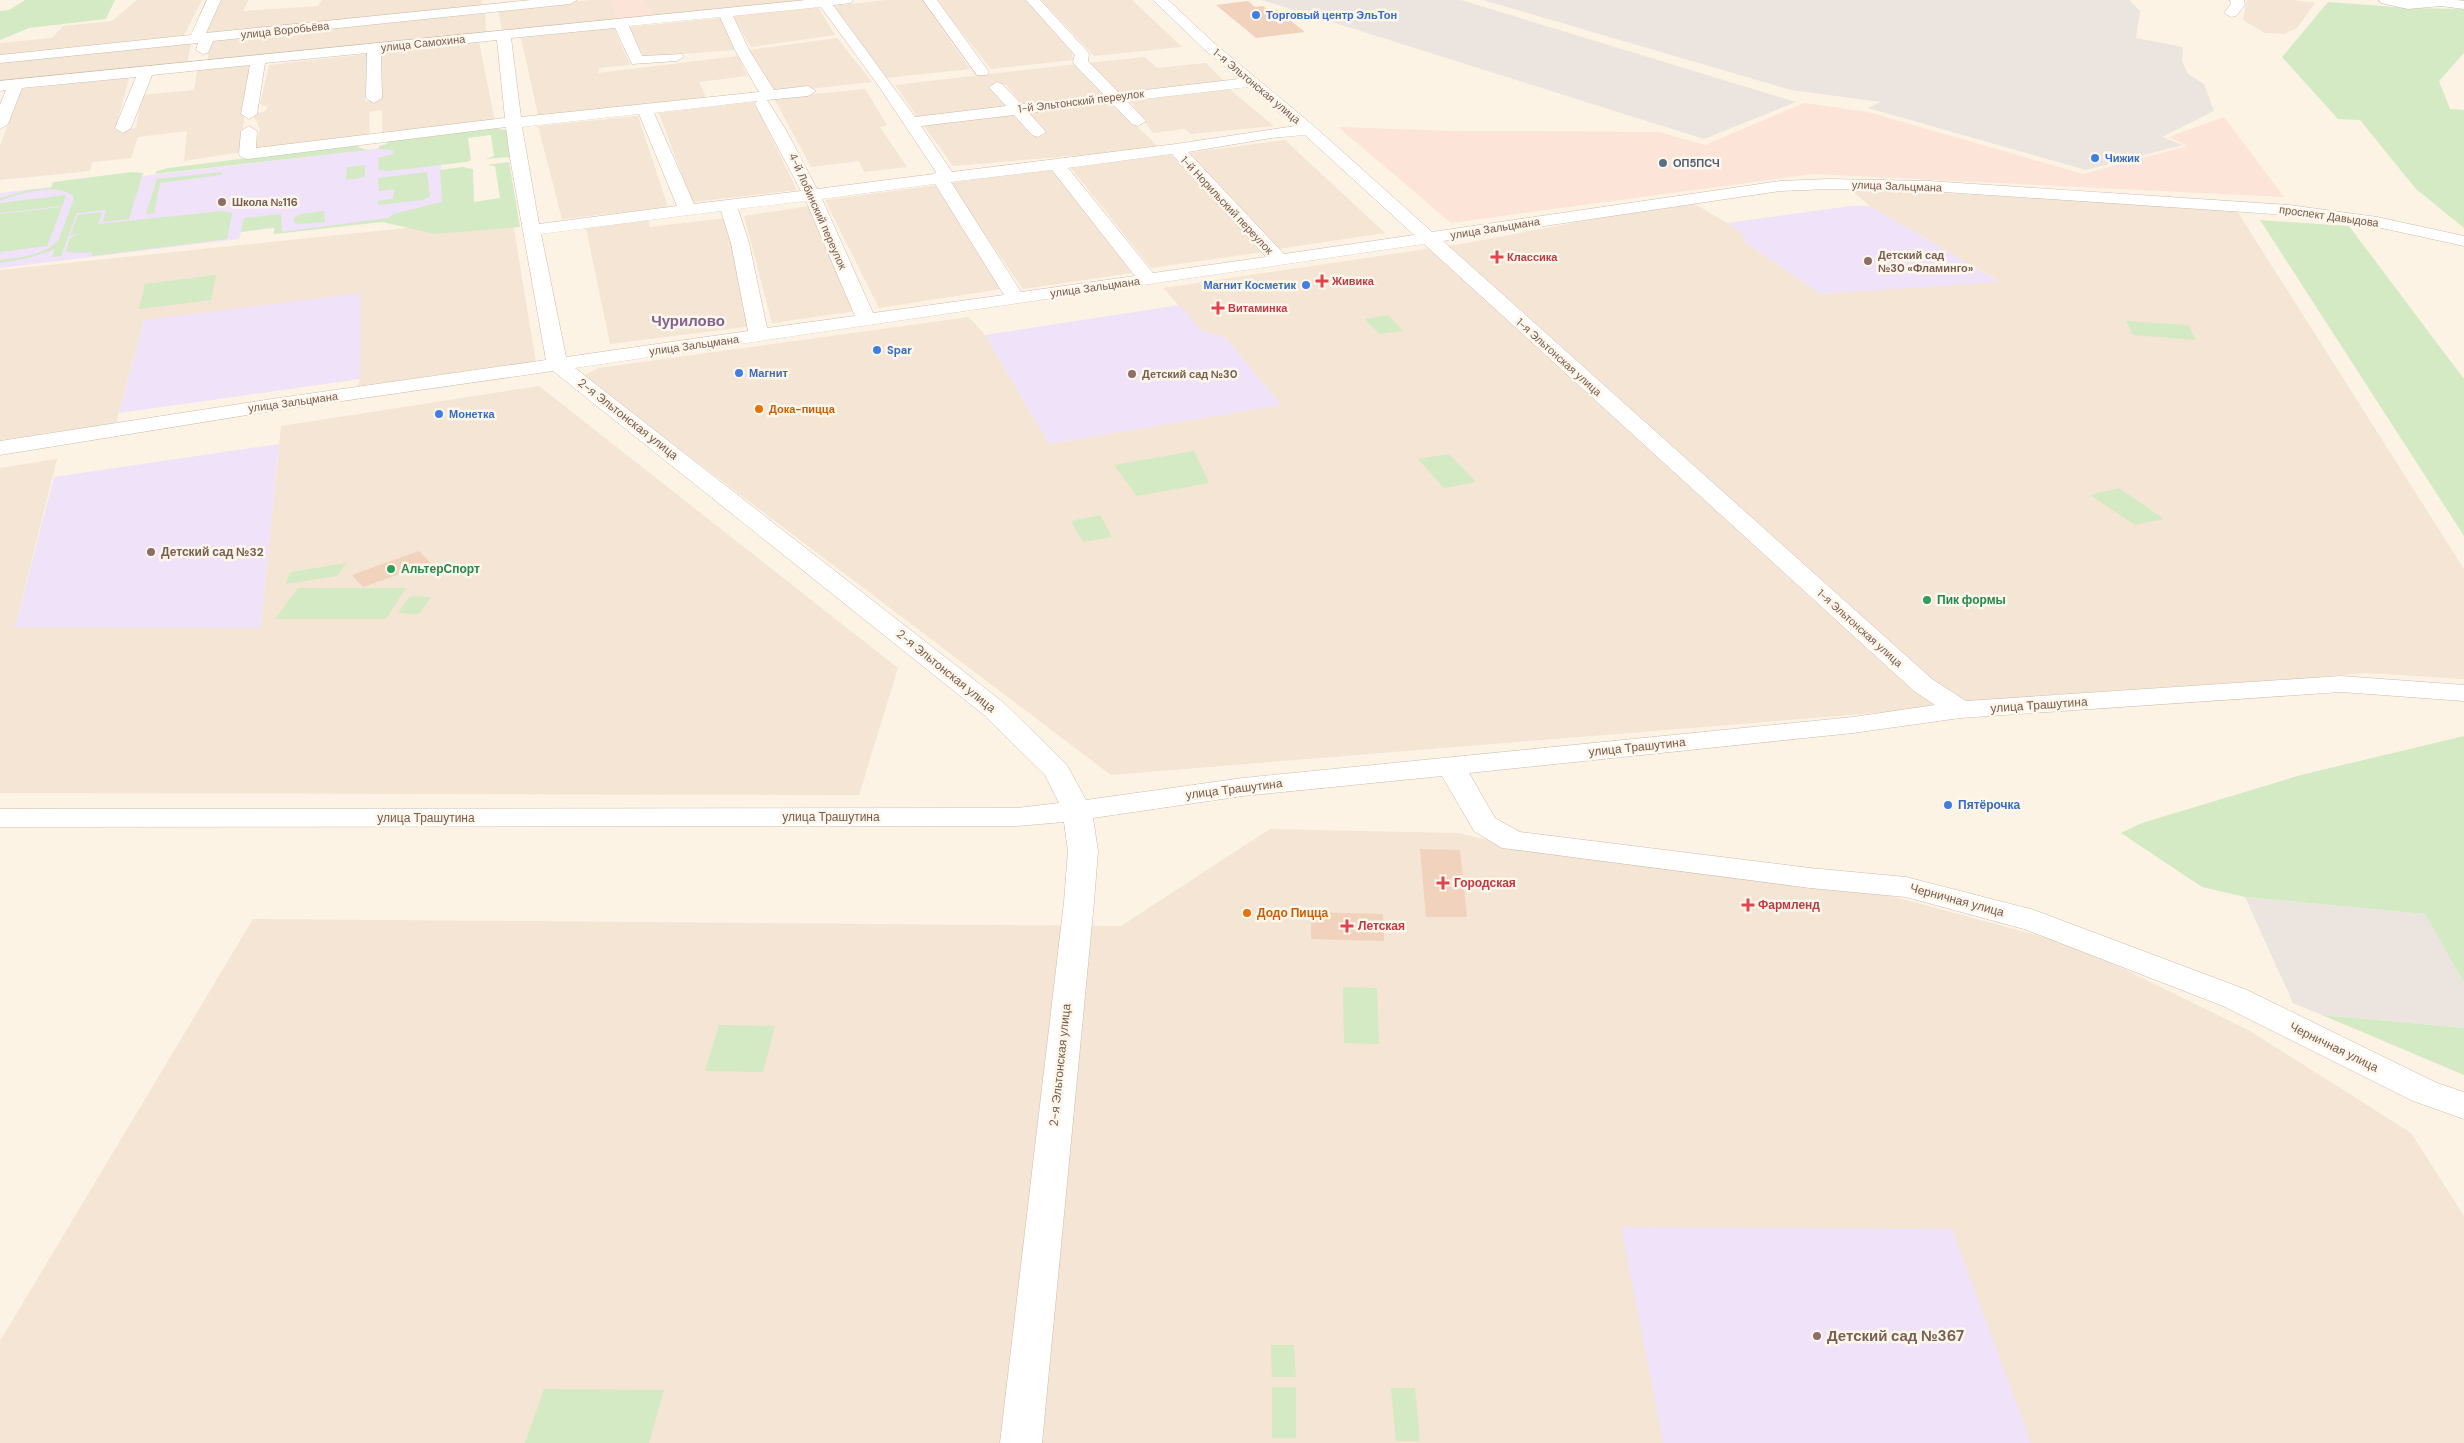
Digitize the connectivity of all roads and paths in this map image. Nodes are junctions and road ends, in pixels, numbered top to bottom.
1 (214, 0) edge
2 (570, 0) edge
3 (846, 0) edge
4 (930, 0) edge
5 (1033, 0) edge
6 (1160, 0) edge
7 (2237, 0) edge
8 (2386, 0) edge
9 (824, 2) junction
10 (490, 4) edge
11 (2464, 5) edge
12 (725, 12) junction
13 (2231, 13) dead end
14 (620, 22) junction
15 (499, 35) junction
16 (206, 39) junction
17 (374, 48) junction
18 (677, 57) dead end
19 (0, 59) edge
20 (258, 60) junction
21 (198, 66) junction
22 (146, 71) junction
23 (982, 72) dead end
24 (1252, 82) junction
25 (8, 85) edge
26 (997, 87) dead end
27 (808, 91) dead end
28 (1113, 97) junction
29 (374, 98) dead end
30 (766, 100) junction
31 (1016, 108) junction
32 (645, 110) junction
33 (249, 114) dead end
34 (374, 121) dead end
35 (1138, 121) dead end
36 (512, 122) junction
37 (911, 122) junction
38 (0, 124) edge
39 (123, 128) dead end
40 (1310, 130) junction
41 (249, 131) dead end
42 (1038, 132) dead end
43 (375, 139) junction
44 (1176, 149) junction
45 (1056, 164) junction
46 (940, 179) junction
47 (813, 195) junction
48 (2193, 204) joint
49 (728, 206) junction
50 (688, 211) junction
51 (531, 230) junction
52 (1428, 239) junction
53 (2464, 241) edge
54 (1278, 260) junction
55 (1148, 279) junction
56 (1016, 299) junction
57 (866, 320) junction
58 (759, 336) junction
59 (557, 364) junction
60 (0, 448) edge
61 (2464, 693) edge
62 (1960, 710) junction
63 (1451, 766) junction
64 (1078, 811) junction
65 (0, 818) edge
66 (2464, 1106) edge
67 (1021, 1443) edge

1 - 16 street
2 - 10 street, улица Воробьёва
3 - 9 street, улица Самохина
4 - 23 street
5 - 28 street
6 - 24 street, 1-я Эльтонская улица
7 - 13 street
8 - 11 street
9 - 12 street, улица Самохина
9 - 37 street
10 - 15 street
10 - 16 street, улица Воробьёва
12 - 14 street, улица Самохина
12 - 30 street, 4-й Лобинский переулок
14 - 15 street, улица Самохина
14 - 18 street
15 - 17 street, улица Самохина
15 - 36 street
16 - 19 street, улица Воробьёва
16 - 21 street
17 - 20 street, улица Самохина
17 - 29 street
20 - 21 street, улица Самохина
20 - 33 street
21 - 22 street, улица Самохина
22 - 25 street, улица Самохина
22 - 39 street
24 - 28 street, 1-й Эльтонский переулок
24 - 40 street, 1-я Эльтонская улица
25 - 38 street
26 - 31 street
27 - 30 street
28 - 31 street, 1-й Эльтонский переулок
28 - 35 street
30 - 32 street
30 - 47 street, 4-й Лобинский переулок
31 - 37 street, 1-й Эльтонский переулок
31 - 42 street
32 - 36 street
32 - 50 street
34 - 43 street
36 - 43 street
36 - 51 street
37 - 46 street
40 - 44 street
40 - 52 street, 1-я Эльтонская улица
41 - 43 street
44 - 45 street
44 - 54 street, 1-й Норильский переулок
45 - 46 street
45 - 55 street
46 - 47 street
46 - 56 street
47 - 49 street
47 - 57 street, 4-й Лобинский переулок
48 - 52 street, улица Зальцмана
48 - 53 street, проспект Давыдова
49 - 50 street
49 - 58 street
50 - 51 street
51 - 59 street
52 - 54 street, улица Зальцмана
52 - 62 street, 1-я Эльтонская улица
54 - 55 street, улица Зальцмана
55 - 56 street, улица Зальцмана
56 - 57 street, улица Зальцмана
57 - 58 street, улица Зальцмана
58 - 59 street, улица Зальцмана
59 - 60 street, улица Зальцмана
59 - 64 street, 2-я Эльтонская улица
61 - 62 street, улица Трашутина
62 - 63 street, улица Трашутина
63 - 64 street, улица Трашутина
63 - 66 street, Черничная улица
64 - 65 street, улица Трашутина
64 - 67 street, 2-я Эльтонская улица

